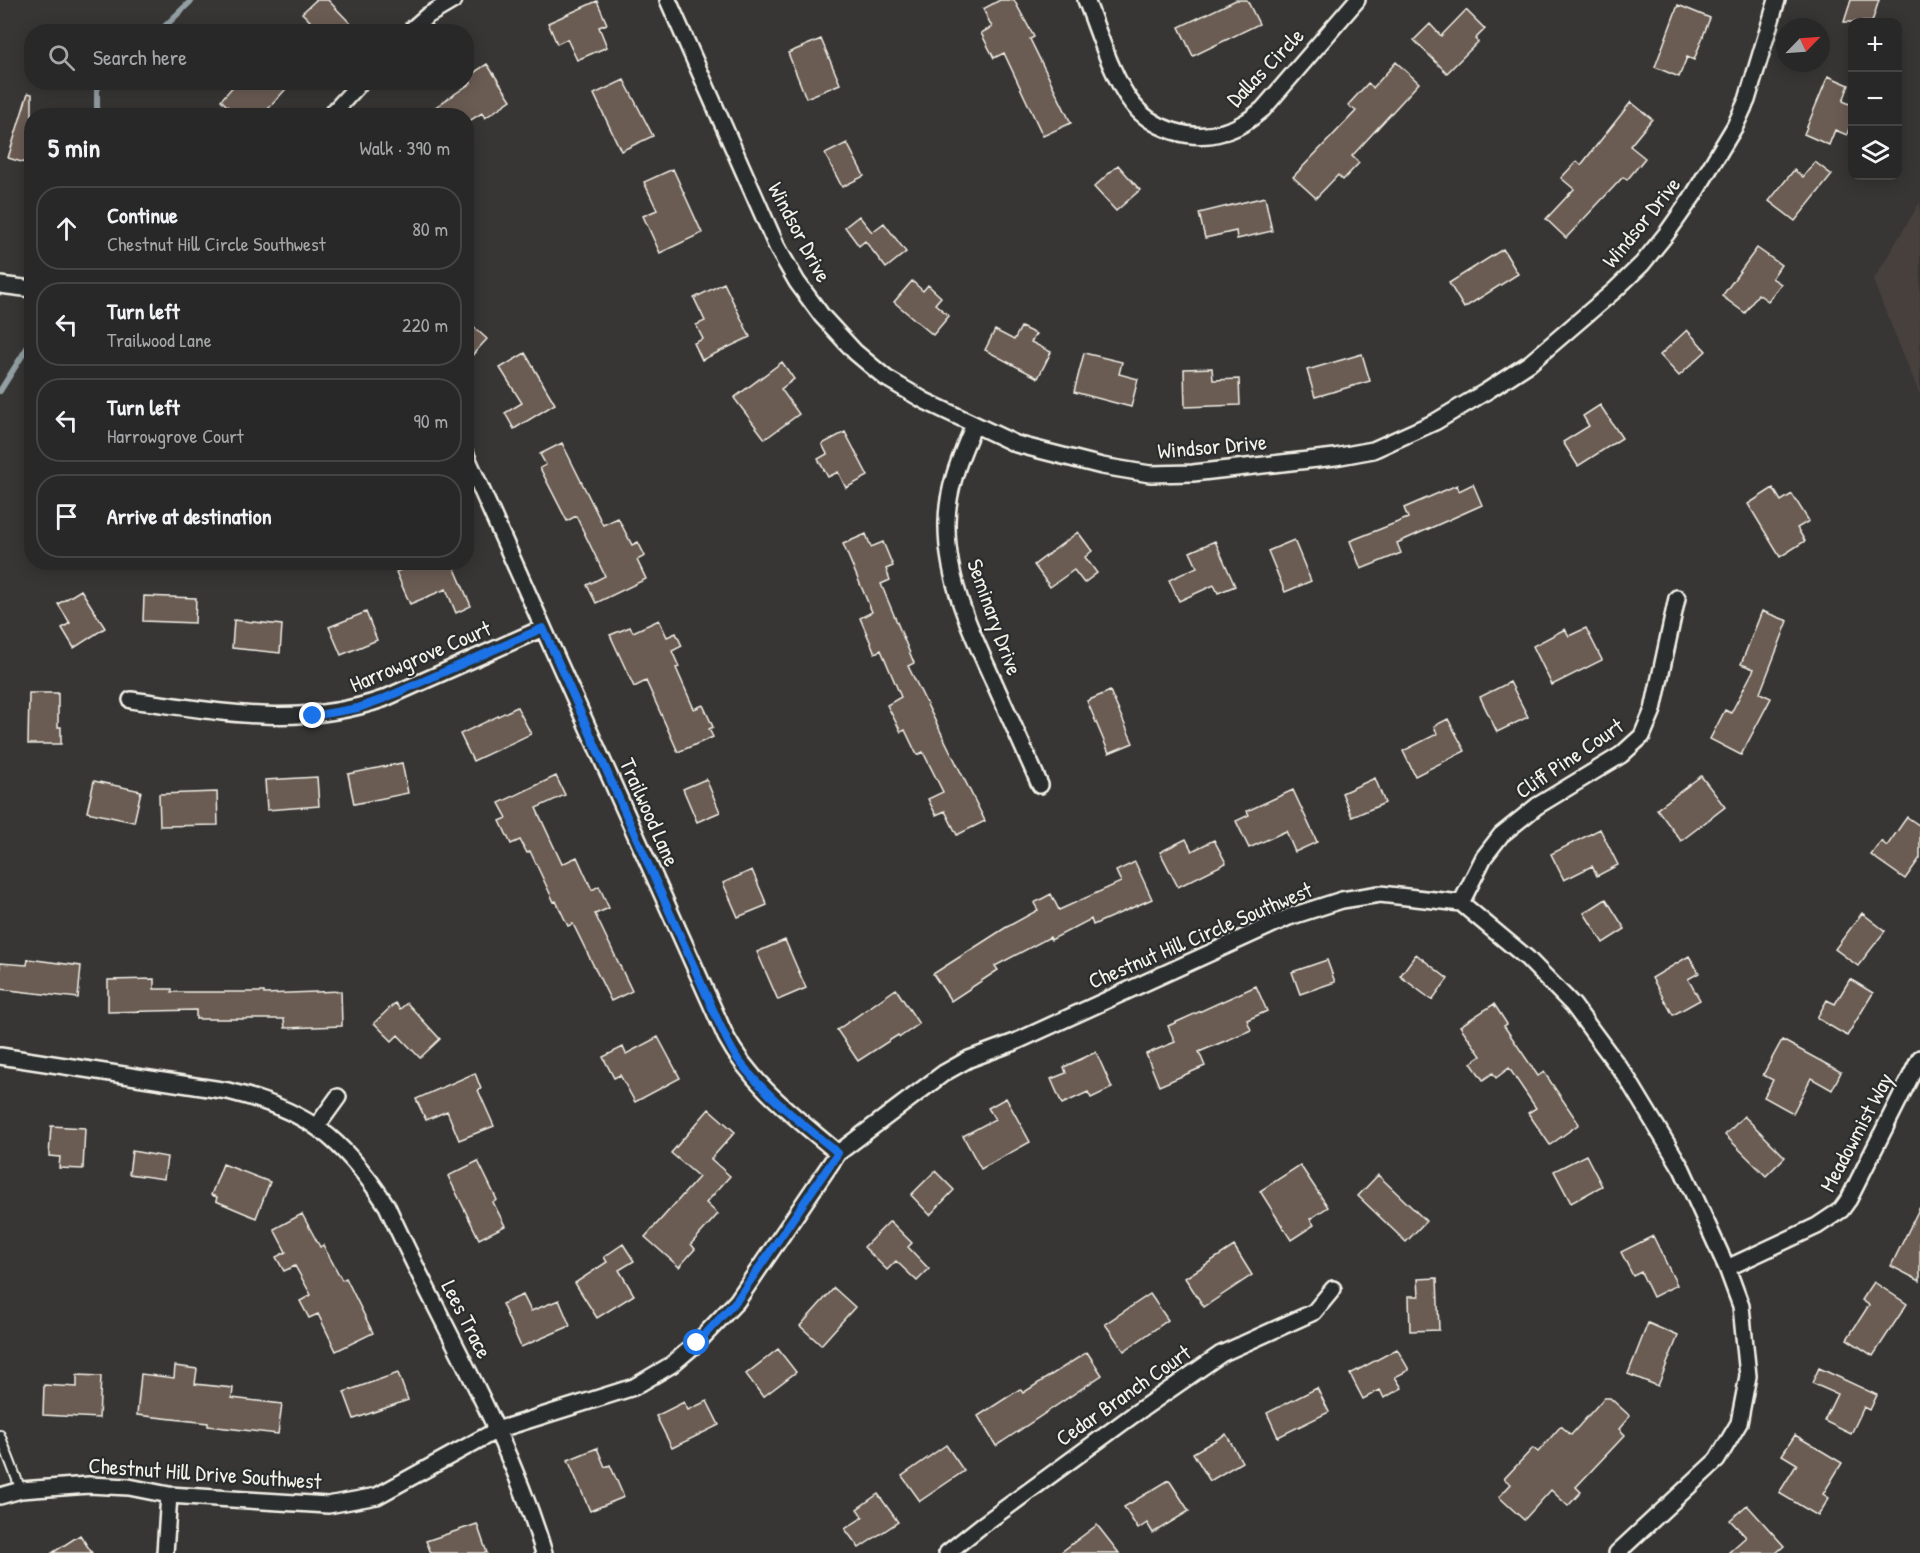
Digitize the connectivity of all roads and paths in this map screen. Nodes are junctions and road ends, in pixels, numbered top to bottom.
1 (454, 0) edge
2 (668, 0) edge
3 (1086, 0) edge
4 (1357, 0) edge
5 (1777, 0) edge
6 (418, 24) edge
7 (354, 90) edge
8 (337, 108) edge
9 (0, 285) edge
10 (24, 288) edge
11 (974, 425) junction
12 (474, 473) edge
13 (1677, 598) dead end
14 (543, 628) junction
15 (131, 700) dead end
16 (1040, 785) dead end
17 (1461, 903) junction
18 (0, 1056) edge
19 (1920, 1058) edge
20 (338, 1097) dead end
21 (316, 1126) junction
22 (838, 1153) junction
23 (1727, 1268) junction
24 (1333, 1289) dead end
25 (497, 1430) junction
26 (0, 1435) edge
27 (21, 1490) junction
28 (169, 1495) junction
29 (0, 1496) edge
30 (165, 1553) edge
31 (544, 1553) edge
32 (947, 1553) edge
33 (1617, 1553) edge

1 - 6 street
2 - 11 street, Windsor Drive
3 - 4 street, Dallas Circle
5 - 11 street, Windsor Drive
7 - 8 street
9 - 10 street
11 - 16 street, Seminary Drive
12 - 14 street, Trailwood Lane
13 - 17 street, Cliff Pine Court
14 - 15 street, Harrowgrove Court
14 - 22 street, Trailwood Lane
17 - 22 street, Chestnut Hill Circle Southwest
17 - 23 street
18 - 21 street, Lees Trace
19 - 23 street, Meadowmist Way
20 - 21 street
21 - 25 street, Lees Trace
22 - 25 street, Chestnut Hill Circle Southwest
23 - 33 street
24 - 32 street, Cedar Branch Court
25 - 28 street, Chestnut Hill Drive Southwest
25 - 31 street, Lees Trace
26 - 27 lane
27 - 28 street, Chestnut Hill Drive Southwest
27 - 29 street, Chestnut Hill Drive Southwest
28 - 30 street

